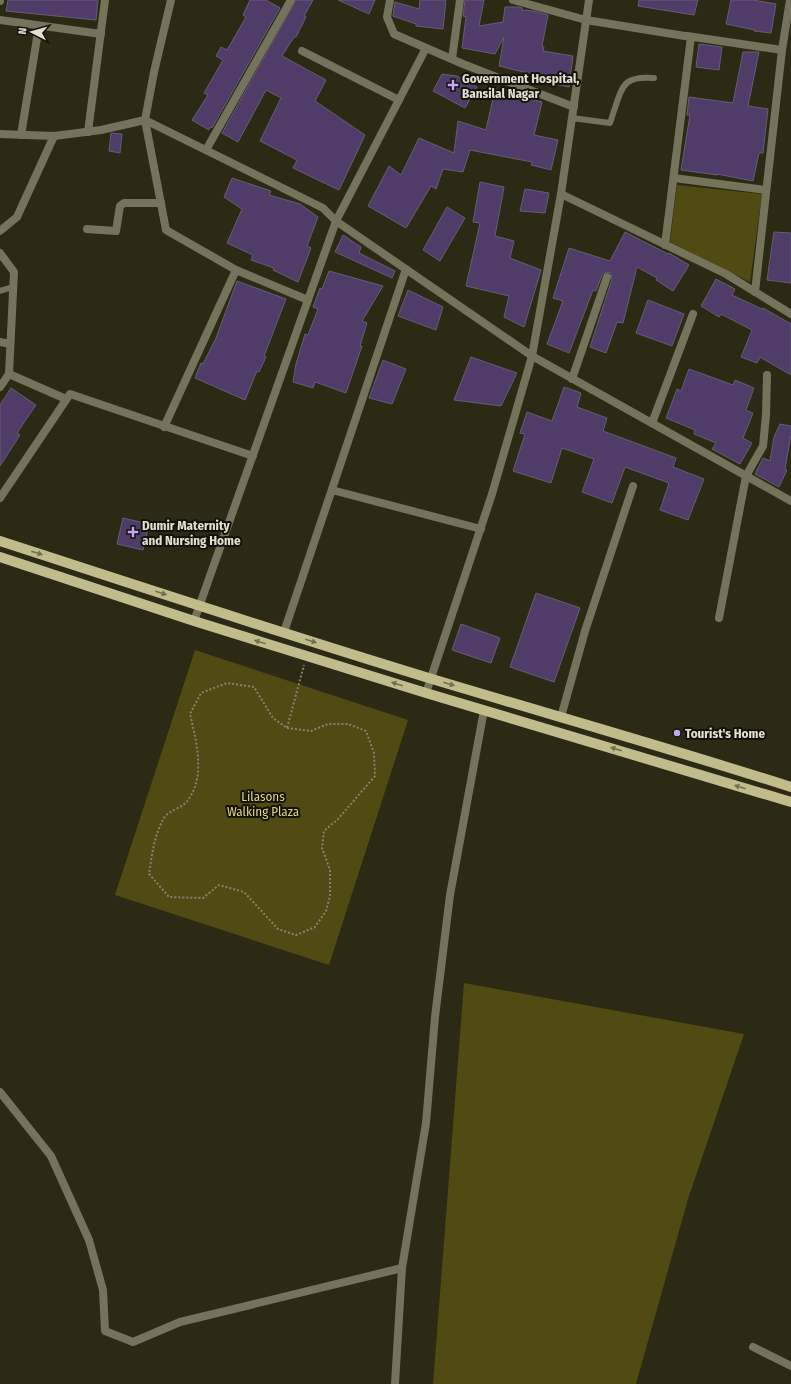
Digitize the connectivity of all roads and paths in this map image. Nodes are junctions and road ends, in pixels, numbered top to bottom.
1 (105, 0) edge
2 (170, 0) edge
3 (292, 0) edge
4 (390, 0) edge
5 (460, 0) edge
6 (513, 0) edge
7 (589, 0) edge
8 (790, 0) edge
9 (0, 20) edge
10 (586, 20) junction
11 (39, 26) junction
12 (101, 34) junction
13 (678, 35) junction
14 (426, 48) junction
15 (782, 50) junction
16 (302, 51) dead end
17 (452, 60) junction
18 (654, 78) dead end
19 (399, 100) junction
20 (574, 107) junction
21 (572, 118) junction
22 (145, 120) junction
23 (88, 132) junction
24 (0, 134) edge
25 (21, 135) junction
26 (54, 136) junction
27 (206, 150) junction
28 (674, 178) junction
29 (766, 190) junction
30 (561, 194) junction
31 (161, 203) junction
32 (336, 221) junction
33 (87, 229) dead end
34 (0, 231) edge
35 (665, 245) junction
36 (0, 253) edge
37 (236, 270) junction
38 (406, 270) junction
39 (607, 277) dead end
40 (13, 287) junction
41 (0, 291) edge
42 (755, 292) junction
43 (308, 300) junction
44 (693, 314) dead end
45 (791, 314) edge
46 (0, 342) edge
47 (10, 344) junction
48 (532, 356) junction
49 (9, 374) junction
50 (767, 375) dead end
51 (572, 379) junction
52 (0, 387) edge
53 (66, 399) junction
54 (652, 423) junction
55 (164, 427) junction
56 (253, 456) junction
57 (746, 476) junction
58 (633, 486) dead end
59 (332, 490) junction
60 (0, 498) edge
61 (791, 501) edge
62 (481, 529) junction
63 (0, 541) edge
64 (0, 557) edge
65 (200, 606) junction
66 (719, 618) dead end
67 (194, 621) junction
68 (284, 632) junction
69 (306, 656) junction
70 (431, 678) junction
71 (426, 693) junction
72 (484, 710) junction
73 (561, 717) junction
74 (591, 725) junction
75 (287, 728) junction
76 (587, 741) junction
77 (761, 777) junction
78 (791, 787) edge
79 (757, 792) junction
80 (791, 802) edge
81 (0, 1092) edge
82 (402, 1268) junction
83 (753, 1347) dead end
84 (791, 1366) edge
85 (396, 1384) edge

1 - 12 street
2 - 22 street
3 - 27 street
4 - 14 street
5 - 17 street
6 - 10 street
7 - 10 street
8 - 15 street
9 - 11 street
10 - 13 street
10 - 20 street
11 - 12 street
11 - 25 street
12 - 23 street
13 - 15 street
13 - 28 street
14 - 17 street
14 - 19 street
15 - 29 street
16 - 19 street
17 - 20 street
18 - 21 lane
19 - 32 street
20 - 21 street
21 - 30 street
22 - 23 street
22 - 27 street
22 - 31 street
23 - 26 street
24 - 25 street
25 - 26 street
26 - 34 street
27 - 32 street
28 - 29 street
28 - 35 street
29 - 42 street
30 - 35 street
30 - 48 street
31 - 33 street
31 - 37 street
32 - 38 street
32 - 43 street
35 - 42 street
36 - 40 street
37 - 43 street
37 - 55 street
38 - 48 street
38 - 59 street
39 - 51 street
40 - 41 lane
40 - 47 street
42 - 45 street
43 - 56 street
44 - 54 street
46 - 47 street
47 - 49 street
48 - 51 street
48 - 62 street
49 - 52 street
49 - 53 street
50 - 57 street
51 - 54 street
53 - 55 street
53 - 60 street
54 - 57 street
55 - 56 street
56 - 65 street
57 - 61 street
57 - 66 street
58 - 73 street
59 - 62 street
59 - 68 street
62 - 70 street
63 -> 65 main road
64 - 67 main road
65 - 67 street
65 - 68 main road
69 -> 67 main road
68 -> 70 main road
71 -> 69 main road
69 - 75 path
70 - 71 street
70 -> 73 main road
71 - 72 main road
72 - 76 main road
72 - 82 street
73 - 74 main road
74 - 76 main road
74 - 77 main road
75 - 75 path
79 -> 76 main road
77 - 78 main road
77 - 79 main road
79 - 80 main road
81 - 82 street
82 - 85 street
83 - 84 street

